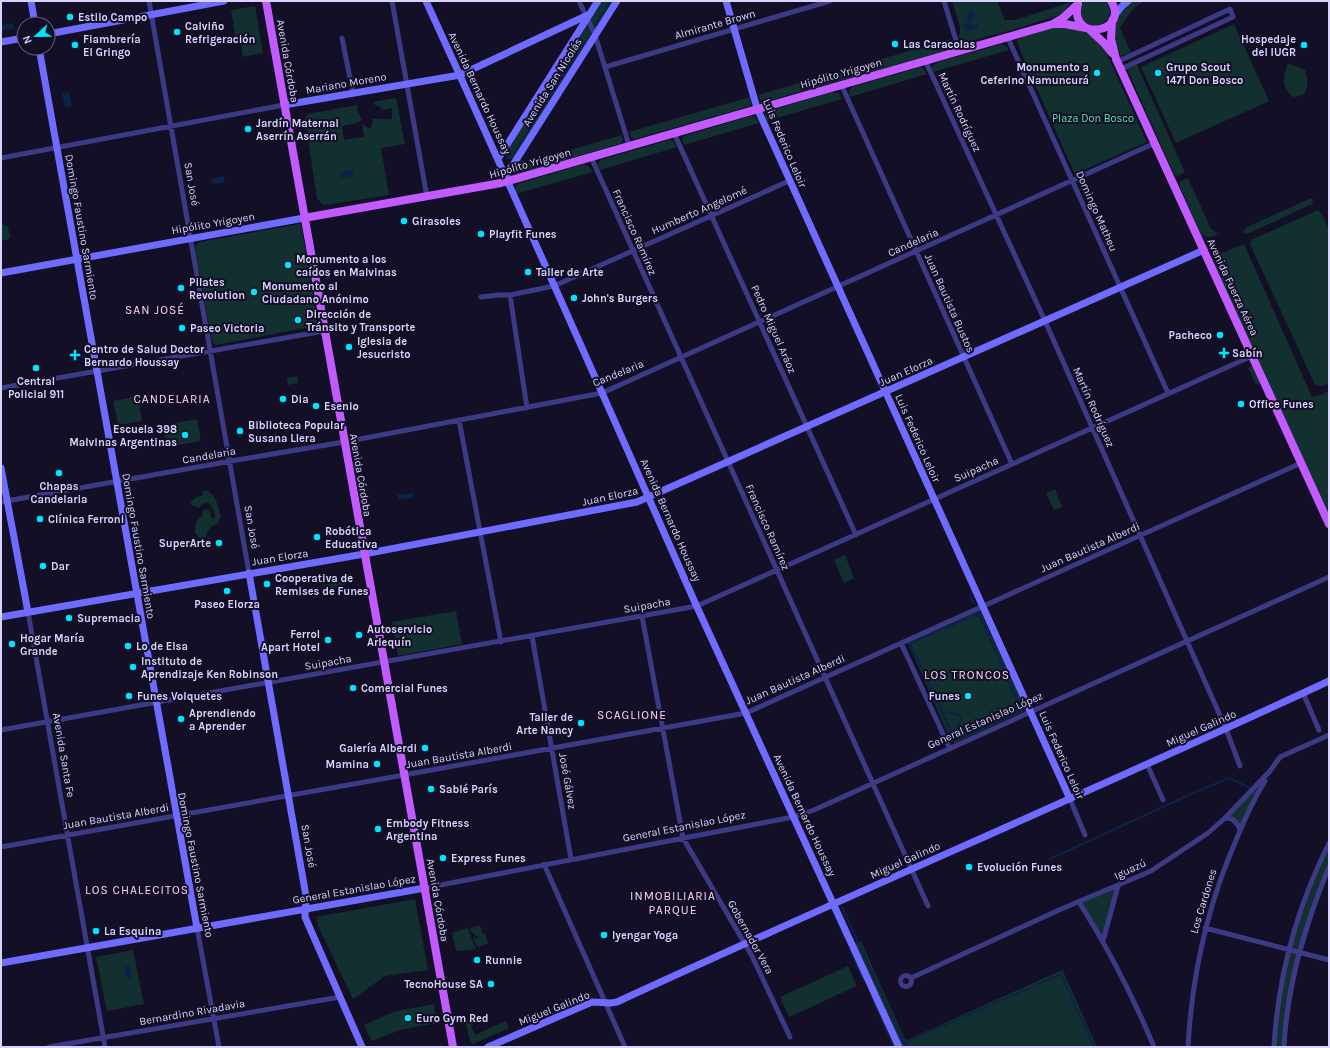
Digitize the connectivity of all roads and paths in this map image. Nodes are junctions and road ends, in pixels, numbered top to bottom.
1 (31, 1) edge
2 (149, 1) edge
3 (224, 1) edge
4 (266, 1) edge
5 (392, 1) edge
6 (426, 1) edge
7 (579, 1) edge
8 (598, 1) edge
9 (617, 1) edge
10 (726, 1) edge
11 (830, 1) edge
12 (944, 1) edge
13 (1111, 1) edge
14 (1128, 1) edge
15 (1079, 2) edge
16 (151, 14) junction
17 (34, 16) edge
18 (588, 16) junction
19 (1113, 19) junction
20 (1053, 24) junction
21 (734, 29) junction
22 (1088, 29) junction
23 (56, 32) edge
24 (595, 35) junction
25 (1007, 36) junction
26 (342, 38) dead end
27 (16, 39) edge
28 (1, 42) edge
29 (959, 50) junction
30 (40, 56) edge
31 (925, 60) junction
32 (1118, 63) junction
33 (605, 67) junction
34 (460, 75) junction
35 (406, 84) junction
36 (841, 84) junction
37 (353, 93) junction
38 (284, 105) junction
39 (757, 108) junction
40 (171, 126) junction
41 (674, 133) junction
42 (1155, 144) junction
43 (629, 145) junction
44 (57, 148) junction
45 (591, 157) junction
46 (1, 158) edge
47 (498, 159) junction
48 (507, 178) junction
49 (789, 181) junction
50 (1072, 181) junction
51 (427, 197) junction
52 (996, 215) junction
53 (711, 216) junction
54 (304, 218) junction
55 (190, 238) junction
56 (1204, 250) junction
57 (633, 251) junction
58 (916, 251) junction
59 (77, 259) junction
60 (1, 273) edge
61 (554, 286) junction
62 (837, 287) junction
63 (1120, 288) junction
64 (510, 295) junction
65 (481, 297) dead end
66 (1045, 321) junction
67 (760, 322) junction
68 (324, 331) junction
69 (210, 351) junction
70 (1252, 356) junction
71 (681, 357) junction
72 (964, 357) junction
73 (97, 371) junction
74 (1, 388) edge
75 (885, 392) junction
76 (602, 393) junction
77 (1168, 393) junction
78 (527, 408) junction
79 (459, 420) junction
80 (807, 427) junction
81 (1092, 427) junction
82 (344, 442) junction
83 (229, 461) junction
84 (728, 462) junction
85 (1301, 463) junction
86 (1012, 464) junction
87 (1, 468) edge
88 (117, 481) junction
89 (649, 498) junction
90 (934, 499) junction
91 (4, 501) edge
92 (1329, 524) edge
93 (480, 532) junction
94 (856, 535) junction
95 (1140, 536) junction
96 (364, 554) junction
97 (777, 570) junction
98 (249, 574) junction
99 (1329, 577) edge
100 (137, 593) junction
101 (697, 606) junction
102 (982, 606) junction
103 (28, 612) junction
104 (642, 616) junction
105 (1, 617) edge
106 (532, 636) junction
107 (1187, 641) junction
108 (501, 642) junction
109 (901, 643) junction
110 (384, 663) junction
111 (825, 677) junction
112 (1329, 681) edge
113 (268, 682) junction
114 (1303, 693) junction
115 (156, 702) junction
116 (1030, 712) junction
117 (746, 713) junction
118 (47, 721) junction
119 (662, 728) junction
120 (1226, 729) junction
121 (1, 730) edge
122 (1319, 730) dead end
123 (1329, 735) edge
124 (552, 748) junction
125 (950, 749) junction
126 (1147, 764) junction
127 (1240, 766) dead end
128 (1270, 771) junction
129 (404, 775) junction
130 (873, 784) junction
131 (289, 796) junction
132 (1070, 799) junction
133 (1163, 800) dead end
134 (176, 816) junction
135 (793, 817) junction
136 (1225, 818) junction
137 (1240, 830) junction
138 (67, 835) junction
139 (1085, 836) dead end
140 (683, 838) junction
141 (1329, 843) edge
142 (1, 847) edge
143 (571, 859) junction
144 (544, 864) junction
145 (1329, 867) edge
146 (911, 869) junction
147 (1118, 886) junction
148 (425, 888) junction
149 (1079, 902) junction
150 (835, 903) junction
151 (928, 906) dead end
152 (306, 908) junction
153 (197, 928) junction
154 (1205, 928) junction
155 (1103, 941) junction
156 (745, 943) junction
157 (87, 948) junction
158 (1289, 950) junction
159 (1299, 953) junction
160 (1329, 960) edge
161 (1, 963) edge
162 (911, 978) dead end
163 (340, 996) junction
164 (605, 1003) junction
165 (214, 1019) junction
166 (790, 1037) dead end
167 (103, 1038) junction
168 (49, 1047) edge
169 (105, 1047) edge
170 (219, 1047) edge
171 (362, 1047) edge
172 (453, 1047) edge
173 (488, 1047) edge
174 (625, 1047) edge
175 (899, 1047) edge
176 (1154, 1047) edge
177 (1188, 1047) edge
178 (1274, 1047) edge
179 (1284, 1047) edge

1 - 17 street
2 - 16 street, San José
3 - 16 street
4 - 38 main road, Avenida Córdoba
5 - 35 street
6 - 34 street, Avenida Bernardo Houssay
7 - 18 street
8 - 18 street, Avenida San Nicolás
9 - 24 street, Avenida San Nicolás
10 - 21 street, Luis Federico Leloir
11 - 21 street, Almirante Brown
12 - 29 street
13 - 19 main road, Avenida Fuerza Aérea
14 - 19 street
15 - 20 main road, Hipólito Yrigoyen
15 - 22 main road
16 - 23 street
16 - 40 street, San José
18 - 24 street
18 - 34 street, Mariano Moreno
18 - 47 street, Avenida San Nicolás
19 - 22 main road
19 - 32 main road, Avenida Fuerza Aérea
20 - 22 main road, Hipólito Yrigoyen
20 - 25 main road, Hipólito Yrigoyen
21 - 33 street, Almirante Brown
21 - 39 street, Luis Federico Leloir
22 - 32 main road, Avenida Fuerza Aérea
24 - 33 street
24 - 48 street, Avenida San Nicolás
25 - 29 main road, Hipólito Yrigoyen
25 - 50 street, Domingo Matheu
26 - 37 street
27 - 28 street
29 - 31 main road, Hipólito Yrigoyen
30 - 44 street, Domingo Faustino Sarmiento
31 - 36 main road, Hipólito Yrigoyen
31 - 52 street, Martín Rodríguez
32 - 32 street
32 - 42 main road, Avenida Fuerza Aérea
33 - 43 street
34 - 35 street, Mariano Moreno
34 - 47 street, Avenida Bernardo Houssay
35 - 37 street, Mariano Moreno
35 - 51 street
36 - 39 main road, Hipólito Yrigoyen
36 - 58 street, Juan Bautista Bustos
37 - 38 street, Mariano Moreno
38 - 40 street, Mariano Moreno
38 - 54 main road, Avenida Córdoba
39 - 41 main road, Hipólito Yrigoyen
39 - 49 street, Luis Federico Leloir
40 - 44 street, Mariano Moreno
40 - 55 street, San José
41 - 43 main road, Hipólito Yrigoyen
41 - 53 street, Pedro Miguel Aráoz
42 - 50 street, Candelaria
42 - 56 main road, Avenida Fuerza Aérea
43 - 45 main road, Hipólito Yrigoyen
44 - 46 street, Mariano Moreno
44 - 59 street, Domingo Faustino Sarmiento
45 - 48 main road, Hipólito Yrigoyen
45 - 57 street, Francisco Ramírez
47 - 48 street, Avenida Bernardo Houssay
48 - 51 main road, Hipólito Yrigoyen
48 - 61 street, Avenida Bernardo Houssay
49 - 53 street, Humberto Angelomé
49 - 62 street, Luis Federico Leloir
50 - 52 street, Candelaria
50 - 63 street, Domingo Matheu
51 - 54 main road, Hipólito Yrigoyen
52 - 58 street, Candelaria
52 - 66 street, Martín Rodríguez
53 - 57 street, Humberto Angelomé
53 - 67 street, Pedro Miguel Aráoz
54 - 55 street, Hipólito Yrigoyen
54 - 68 main road, Avenida Córdoba
55 - 59 street, Hipólito Yrigoyen
55 - 69 street, San José
56 - 63 street, Juan Elorza
56 - 70 main road, Avenida Fuerza Aérea
57 - 61 street, Humberto Angelomé
57 - 71 street, Francisco Ramírez
58 - 62 street, Candelaria
58 - 72 street, Juan Bautista Bustos
59 - 60 street, Hipólito Yrigoyen
59 - 73 street, Domingo Faustino Sarmiento
61 - 64 street, Humberto Angelomé
61 - 76 street, Avenida Bernardo Houssay
62 - 67 street, Candelaria
62 - 75 street, Luis Federico Leloir
63 - 66 street, Juan Elorza
63 - 77 street, Domingo Matheu
64 - 65 street, Humberto Angelomé
64 - 78 street
66 - 72 street, Juan Elorza
66 - 81 street, Martín Rodríguez
67 - 71 street, Candelaria
67 - 80 street, Pedro Miguel Aráoz
68 - 69 street
68 - 82 main road, Avenida Córdoba
69 - 73 street
69 - 83 street, San José
70 - 77 street, Suipacha
70 - 85 main road, Avenida Fuerza Aérea
71 - 76 street, Candelaria
71 - 84 street, Francisco Ramírez
72 - 75 street, Juan Elorza
72 - 86 street, Juan Bautista Bustos
73 - 74 street
73 - 88 street, Domingo Faustino Sarmiento
75 - 80 street, Juan Elorza
75 - 90 street, Luis Federico Leloir
76 - 78 street, Candelaria
76 - 89 street, Avenida Bernardo Houssay
77 - 81 street, Suipacha
78 - 79 street, Candelaria
79 - 82 street, Candelaria
79 - 93 street
80 - 84 street, Juan Elorza
80 - 94 street, Pedro Miguel Aráoz
81 - 86 street, Suipacha
81 - 95 street, Martín Rodríguez
82 - 83 street, Candelaria
82 - 96 main road, Avenida Córdoba
83 - 88 street, Candelaria
83 - 98 street, San José
84 - 89 street, Juan Elorza
84 - 97 street, Francisco Ramírez
85 - 92 main road, Avenida Fuerza Aérea
85 - 95 street, Juan Bautista Alberdi
86 - 90 street, Suipacha
87 - 91 street, Avenida Santa Fe
88 - 91 street, Candelaria
88 - 100 street, Domingo Faustino Sarmiento
89 - 93 street, Juan Elorza
89 - 101 street, Avenida Bernardo Houssay
90 - 94 street, Suipacha
90 - 102 street, Luis Federico Leloir
91 - 103 street, Avenida Santa Fe
93 - 96 street, Juan Elorza
93 - 108 street
94 - 97 street, Suipacha
95 - 102 street, Juan Bautista Alberdi
95 - 107 street, Martín Rodríguez
96 - 98 street, Juan Elorza
96 - 110 main road, Avenida Córdoba
97 - 101 street, Suipacha
97 - 111 street, Francisco Ramírez
98 - 100 street, Juan Elorza
98 - 113 street, San José
99 - 107 street, General Estanislao López
100 - 103 street, Juan Elorza
100 - 115 street, Domingo Faustino Sarmiento
101 - 104 street, Suipacha
101 - 117 street, Avenida Bernardo Houssay
102 - 109 street, Juan Bautista Alberdi
102 - 116 street, Luis Federico Leloir
103 - 105 street, Juan Elorza
103 - 118 street, Avenida Santa Fe
104 - 106 street, Suipacha
104 - 119 street, Gobernador Vera
106 - 108 street, Suipacha
106 - 124 street, José Gálvez
107 - 116 street, General Estanislao López
107 - 120 street, Martín Rodríguez
108 - 110 street, Suipacha
109 - 111 street, Juan Bautista Alberdi
109 - 125 street
110 - 113 street, Suipacha
110 - 129 main road, Avenida Córdoba
111 - 117 street, Juan Bautista Alberdi
111 - 130 street, Francisco Ramírez
112 - 114 street, Miguel Galindo
113 - 115 street, Suipacha
113 - 131 street, San José
114 - 120 street, Miguel Galindo
114 - 122 street
115 - 118 street, Suipacha
115 - 134 street, Domingo Faustino Sarmiento
116 - 125 street, General Estanislao López
116 - 132 street, Luis Federico Leloir
117 - 119 street, Juan Bautista Alberdi
117 - 135 street, Avenida Bernardo Houssay
118 - 121 street, Suipacha
118 - 138 street, Avenida Santa Fe
119 - 124 street, Juan Bautista Alberdi
119 - 140 street, Gobernador Vera
120 - 126 street, Miguel Galindo
120 - 127 street, Martín Rodríguez
123 - 128 street, Iguazú
124 - 129 street, Juan Bautista Alberdi
124 - 143 street, José Gálvez
125 - 130 street, General Estanislao López
126 - 132 street, Miguel Galindo
126 - 133 street
128 - 136 street, Iguazú
128 - 137 street, Los Cardones
129 - 131 street, Juan Bautista Alberdi
129 - 148 main road, Avenida Córdoba
130 - 135 street, General Estanislao López
130 - 146 street, Francisco Ramírez
131 - 134 street, Juan Bautista Alberdi
131 - 152 street, San José
132 - 139 street, Luis Federico Leloir
132 - 146 street, Miguel Galindo
134 - 138 street, Juan Bautista Alberdi
134 - 153 street, Domingo Faustino Sarmiento
135 - 140 street, General Estanislao López
135 - 150 street, Avenida Bernardo Houssay
136 - 137 street
136 - 147 street, Iguazú
137 - 154 street, Los Cardones
138 - 142 street, Juan Bautista Alberdi
138 - 157 street, Avenida Santa Fe
140 - 143 street, General Estanislao López
140 - 156 street, Gobernador Vera
141 - 158 street
143 - 144 street, General Estanislao López
144 - 148 street, General Estanislao López
144 - 164 street
145 - 159 street
146 - 150 street, Miguel Galindo
146 - 151 street, Francisco Ramírez
147 - 149 street, Iguazú
147 - 155 street
148 - 152 street, General Estanislao López
148 - 172 main road, Avenida Córdoba
149 - 155 street
149 - 162 street, Iguazú
150 - 156 street, Miguel Galindo
150 - 175 street, Avenida Bernardo Houssay
152 - 153 street, General Estanislao López
152 - 163 street, San José
153 - 157 street, General Estanislao López
153 - 165 street, Domingo Faustino Sarmiento
154 - 158 street
154 - 177 street, Los Cardones
155 - 176 street
156 - 164 street, Miguel Galindo
156 - 166 street, Gobernador Vera
157 - 161 street, General Estanislao López
157 - 167 street, Avenida Santa Fe
158 - 159 street
158 - 178 street
159 - 160 street
159 - 179 street
163 - 165 street, Bernardino Rivadavia
163 - 171 street, San José
164 - 173 street, Miguel Galindo
164 - 174 street
165 - 167 street, Bernardino Rivadavia
165 - 170 street, Domingo Faustino Sarmiento
167 - 168 street, Bernardino Rivadavia
167 - 169 street, Avenida Santa Fe

